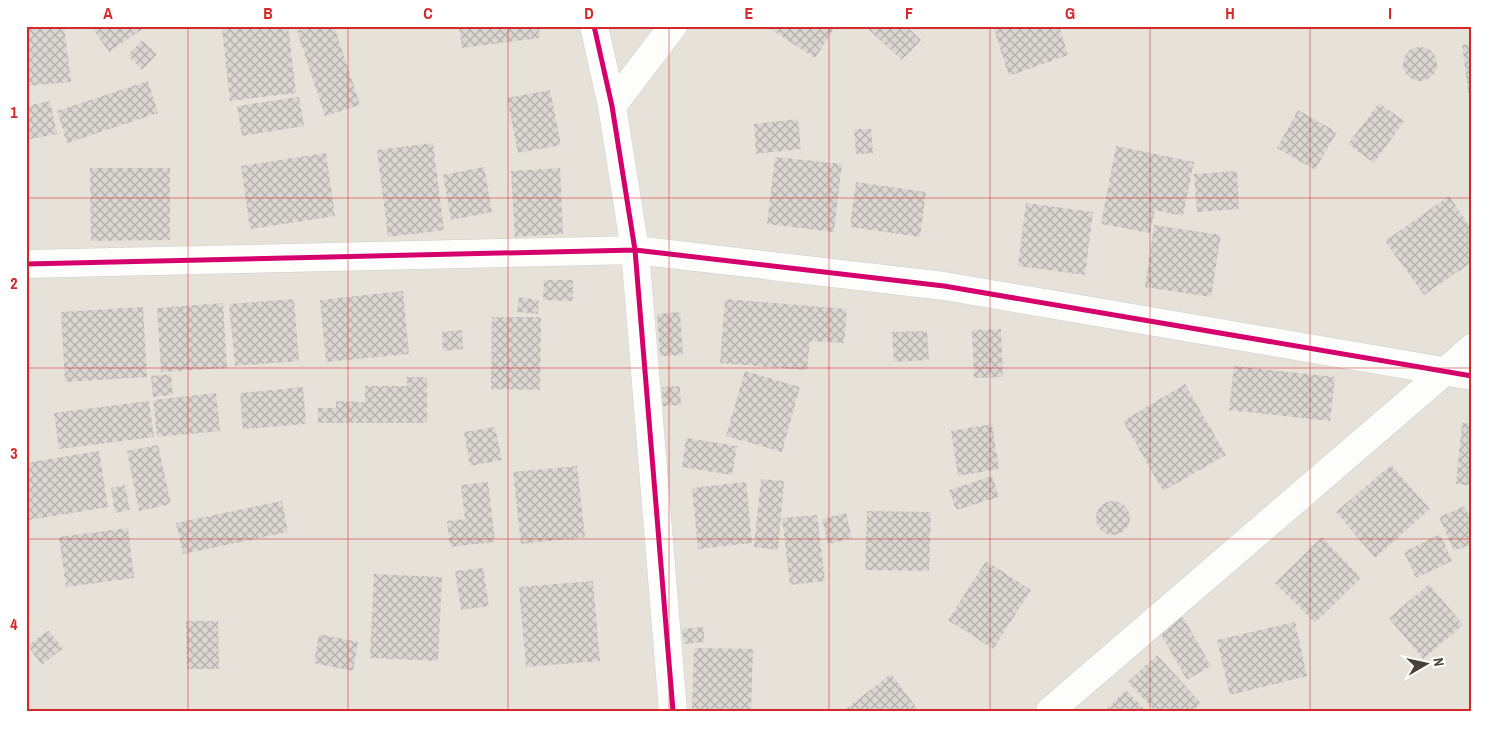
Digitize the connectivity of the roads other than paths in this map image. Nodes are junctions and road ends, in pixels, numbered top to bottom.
1 (594, 26) edge
2 (673, 26) edge
3 (612, 106) junction
4 (635, 250) junction
5 (26, 264) edge
6 (1472, 348) edge
7 (1444, 371) junction
8 (1472, 376) edge
9 (673, 711) edge
10 (1050, 711) edge

1 - 3 street
2 - 3 street
3 - 4 street
4 - 5 street
4 - 7 street
4 - 9 street
6 - 7 street
7 - 8 street
7 - 10 street

